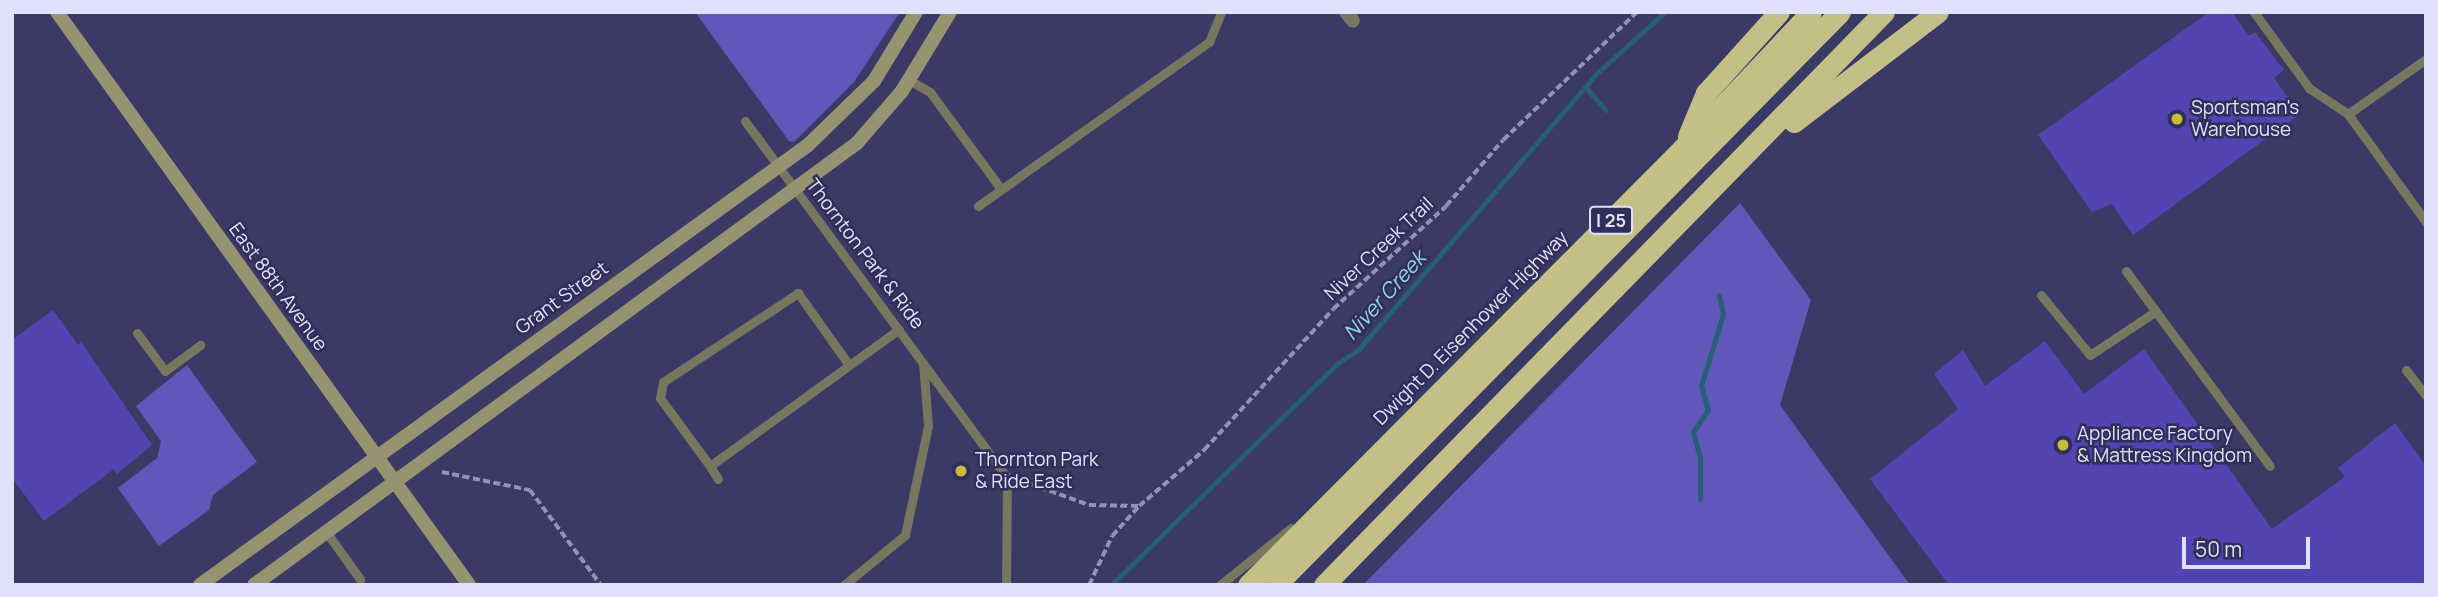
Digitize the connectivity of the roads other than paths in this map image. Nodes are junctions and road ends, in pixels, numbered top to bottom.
1 (57, 12) edge
2 (916, 12) edge
3 (950, 12) edge
4 (1221, 12) edge
5 (1779, 12) edge
6 (1811, 12) edge
7 (1840, 12) edge
8 (1884, 12) edge
9 (1938, 12) edge
10 (2254, 12) edge
11 (2426, 59) edge
12 (909, 80) junction
13 (2348, 114) junction
14 (745, 121) dead end
15 (1682, 149) junction
16 (780, 167) junction
17 (1001, 189) junction
18 (796, 190) junction
19 (978, 206) dead end
20 (1692, 210) junction
21 (2426, 222) edge
22 (2126, 271) dead end
23 (2041, 295) dead end
24 (2156, 312) junction
25 (899, 329) junction
26 (137, 333) dead end
27 (200, 345) dead end
28 (923, 361) junction
29 (849, 365) junction
30 (2406, 370) dead end
31 (2426, 396) edge
32 (377, 458) junction
33 (710, 466) junction
34 (2270, 466) dead end
35 (718, 479) dead end
36 (1353, 479) junction
37 (395, 482) junction
38 (1394, 513) junction
39 (327, 533) junction
40 (360, 579) dead end
41 (200, 585) edge
42 (254, 585) edge
43 (468, 585) edge
44 (844, 585) edge
45 (1006, 585) edge
46 (1220, 585) edge
47 (1248, 585) edge
48 (1276, 585) edge
49 (1324, 585) edge
50 (1334, 585) edge

1 - 32 street, East 88th Avenue
2 - 16 street, Grant Street
3 - 12 street
4 - 17 lane
5 - 15 highway
6 - 15 highway, Dwight D. Eisenhower Highway / I 25
7 - 48 highway
8 - 20 highway, I 25
9 - 20 highway
10 - 13 lane
11 - 13 lane
12 - 17 lane
12 - 18 street
13 - 21 lane
14 - 16 lane, Thornton Park & Ride
15 - 36 highway, Dwight D. Eisenhower Highway / I 25
16 - 18 lane, Thornton Park & Ride
16 - 32 street, Grant Street
17 - 19 lane
18 - 25 lane, Thornton Park & Ride
18 - 37 street
20 - 38 highway, I 25
22 - 24 lane
23 - 24 lane
24 - 34 lane
25 - 28 lane, Thornton Park & Ride
25 - 29 lane
26 - 27 lane
28 - 44 lane
28 - 45 lane, Thornton Park & Ride
29 - 33 lane
29 - 33 lane
30 - 31 lane
32 - 37 street, East 88th Avenue
32 - 41 street, Grant Street
33 - 35 lane
36 - 46 lane
36 - 47 highway, Dwight D. Eisenhower Highway / I 25
37 - 39 street
37 - 43 street, East 88th Avenue
38 - 49 highway, I 25
38 - 50 lane
39 - 40 lane
39 - 42 street

